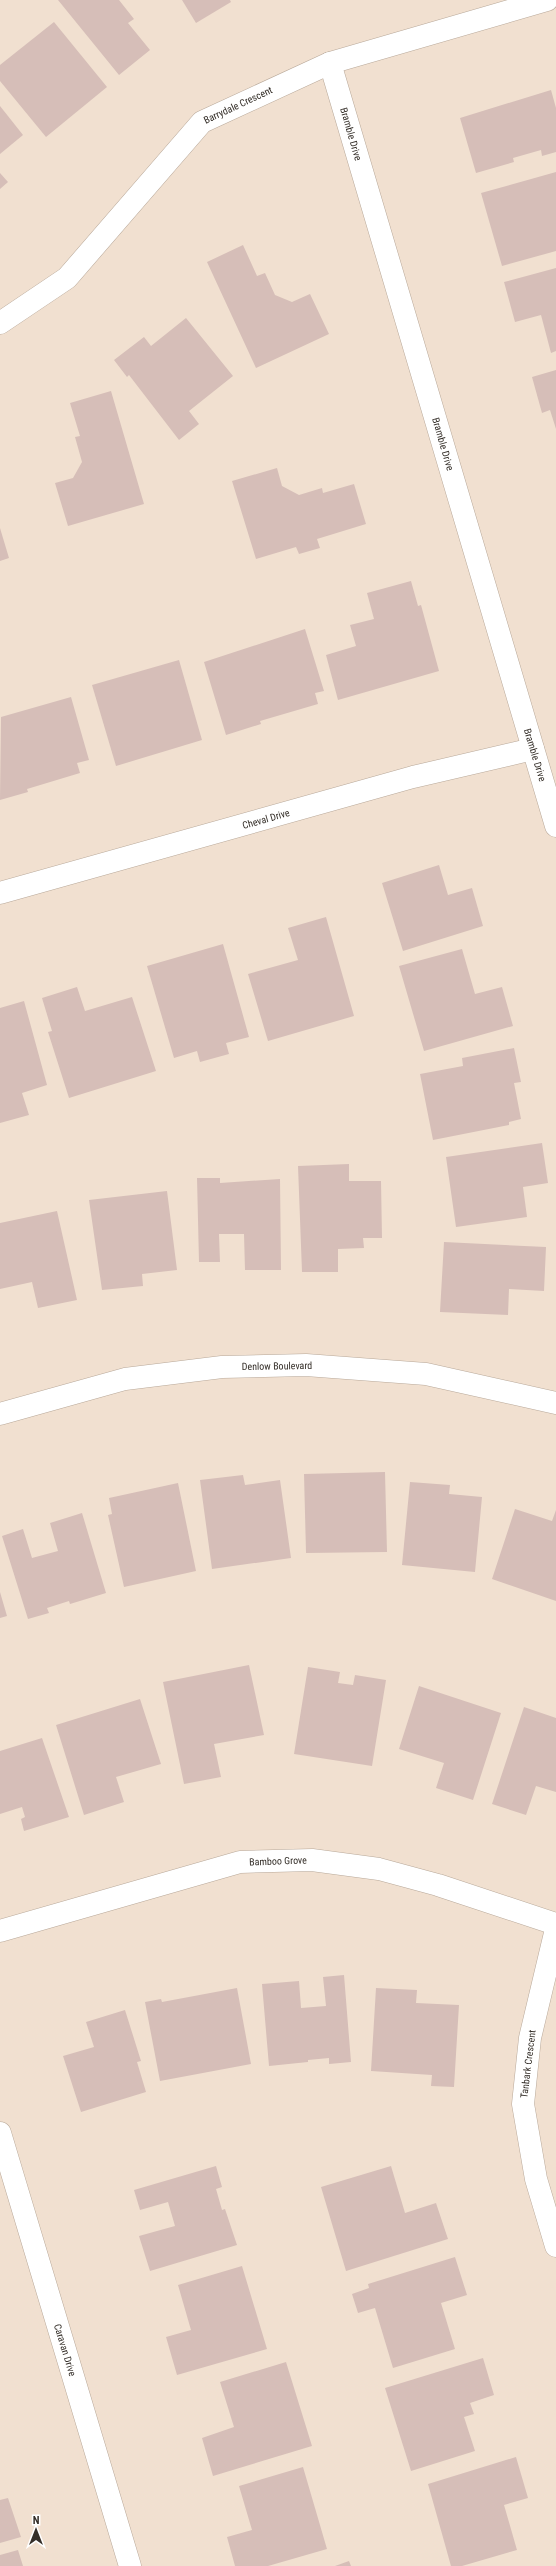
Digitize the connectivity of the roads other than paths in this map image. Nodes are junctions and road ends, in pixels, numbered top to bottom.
1 (548, 0) edge
2 (330, 62) junction
3 (0, 323) edge
4 (533, 749) junction
5 (556, 826) edge
6 (0, 893) edge
7 (556, 1403) edge
8 (0, 1414) edge
9 (556, 1924) edge
10 (556, 1929) edge
11 (0, 1931) edge
12 (0, 2133) edge
13 (556, 2246) edge
14 (130, 2566) edge

1 - 2 street, Barrydale Crescent
2 - 3 street, Barrydale Crescent
2 - 4 street, Bramble Drive
4 - 5 street, Bramble Drive
4 - 6 street, Cheval Drive
7 - 8 street, Denlow Boulevard
9 - 11 street, Bamboo Grove
10 - 13 street, Tanbark Crescent
12 - 14 street, Caravan Drive

